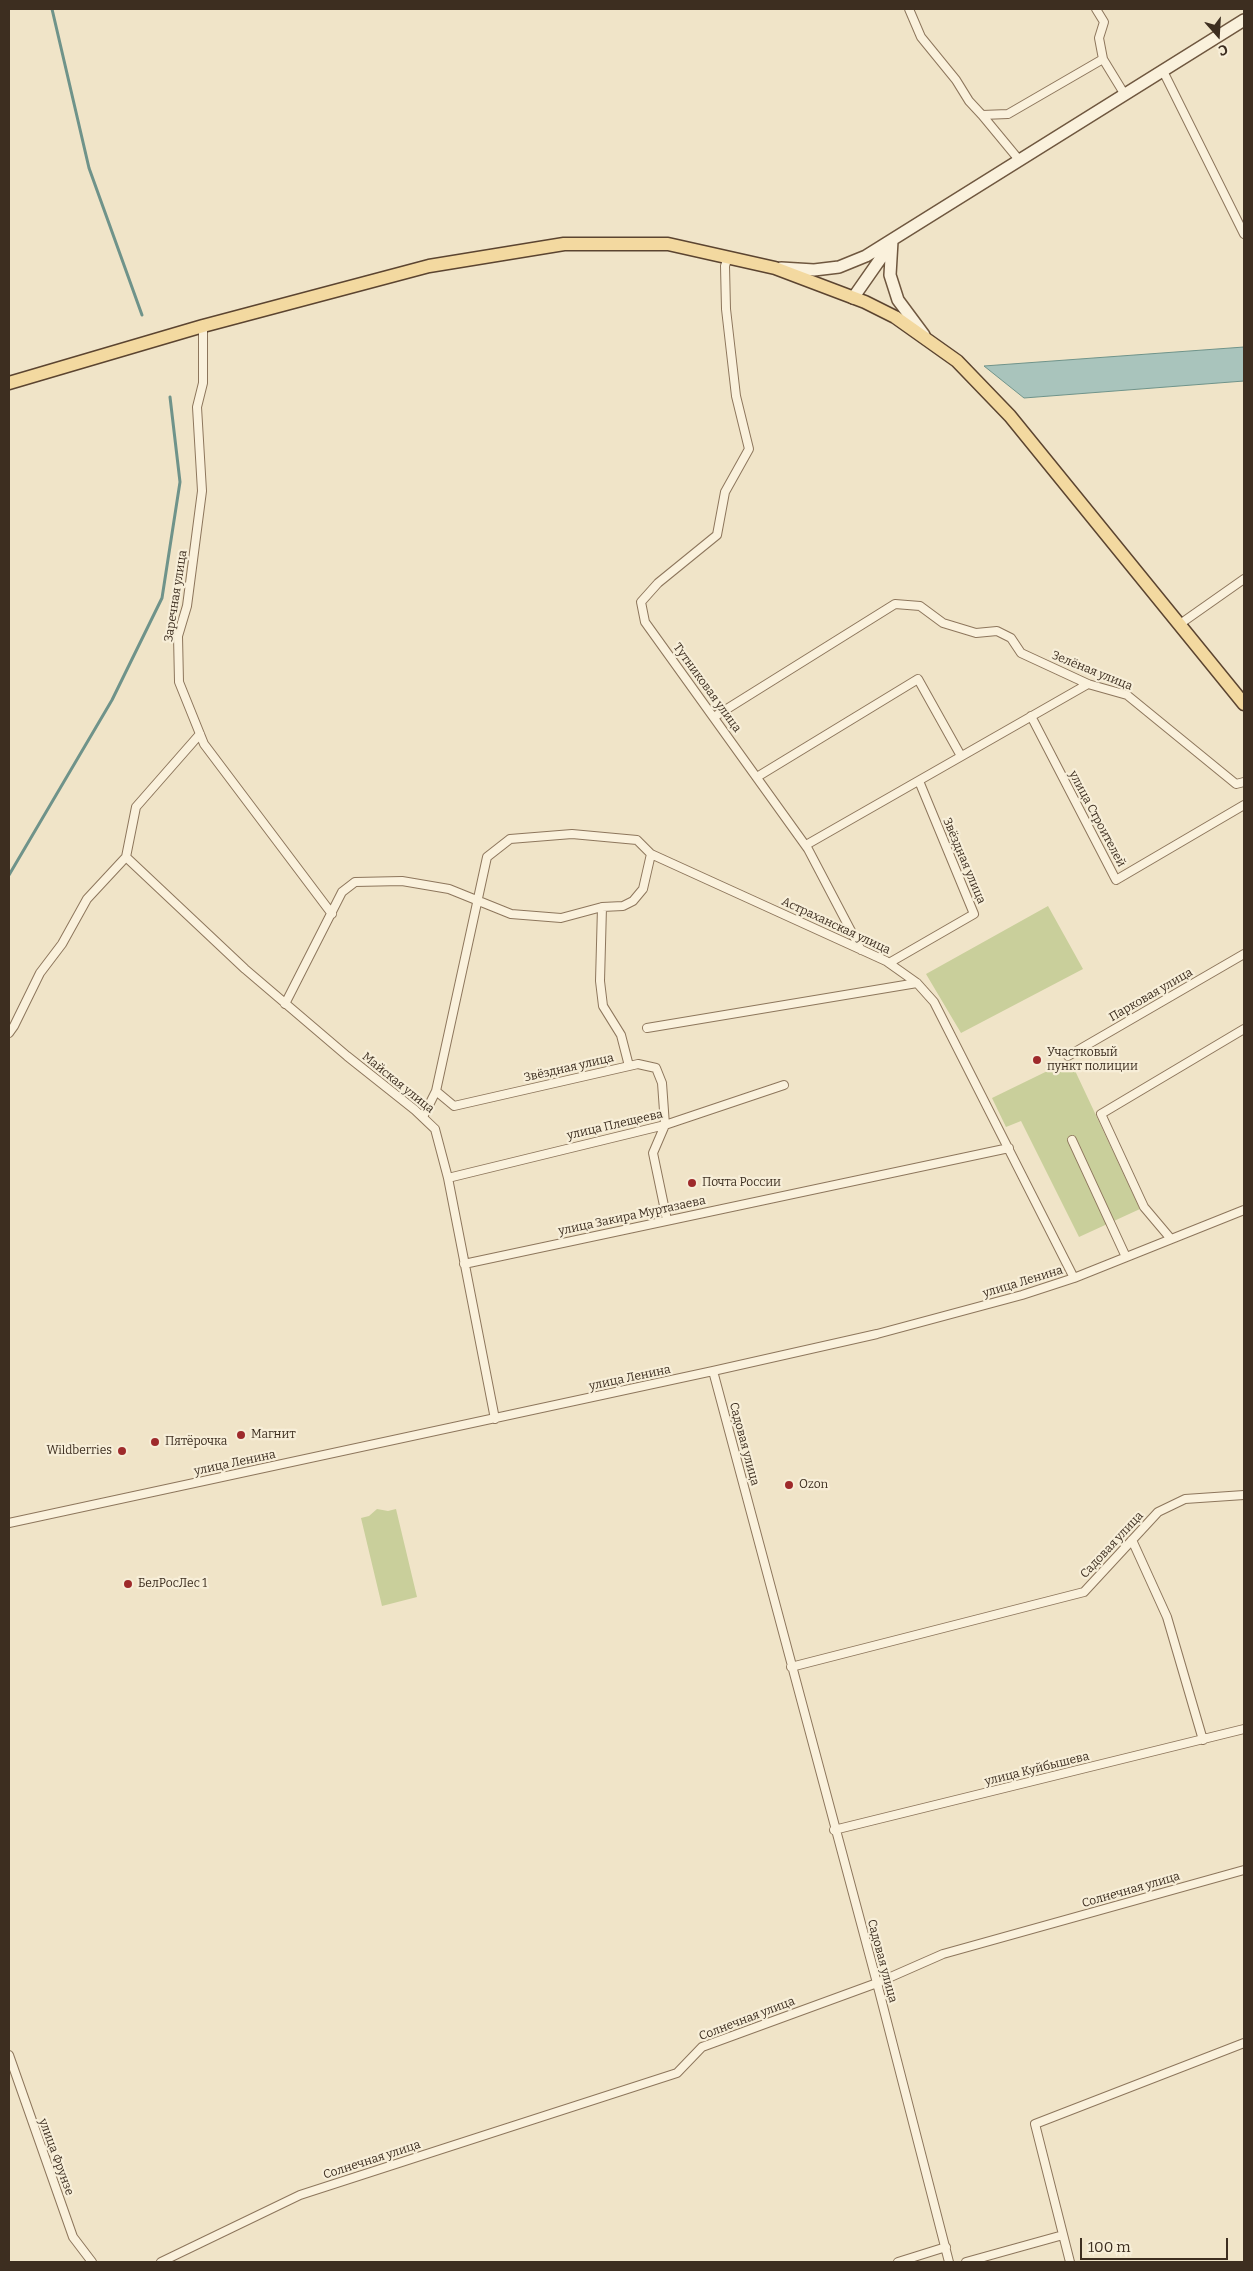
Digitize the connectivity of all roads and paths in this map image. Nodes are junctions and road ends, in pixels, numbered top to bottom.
1 (909, 9) edge
2 (1096, 9) edge
3 (1244, 20) edge
4 (1103, 59) junction
5 (1163, 71) junction
6 (1125, 95) junction
7 (982, 115) junction
8 (1020, 161) junction
9 (1244, 234) edge
10 (892, 241) junction
11 (728, 257) junction
12 (775, 268) junction
13 (853, 298) junction
14 (203, 326) junction
15 (925, 336) junction
16 (9, 383) edge
17 (1244, 579) edge
18 (1180, 624) junction
19 (1088, 684) junction
20 (1244, 704) edge
21 (1030, 716) junction
22 (714, 717) junction
23 (200, 734) junction
24 (961, 756) junction
25 (757, 777) junction
26 (919, 781) junction
27 (1244, 782) edge
28 (1244, 805) edge
29 (806, 846) junction
30 (651, 854) junction
31 (126, 858) junction
32 (477, 900) junction
33 (602, 907) junction
34 (332, 914) junction
35 (861, 950) junction
36 (1244, 954) edge
37 (889, 963) junction
38 (918, 983) junction
39 (285, 1004) junction
40 (647, 1028) dead end
41 (1244, 1029) edge
42 (9, 1033) edge
43 (1068, 1056) dead end
44 (629, 1066) junction
45 (784, 1085) dead end
46 (436, 1091) junction
47 (423, 1117) junction
48 (665, 1125) junction
49 (1072, 1140) dead end
50 (1009, 1148) junction
51 (448, 1178) junction
52 (1244, 1210) edge
53 (667, 1220) junction
54 (1171, 1239) junction
55 (1126, 1257) junction
56 (464, 1264) junction
57 (1074, 1278) junction
58 (713, 1371) junction
59 (495, 1419) junction
60 (1244, 1494) edge
61 (9, 1523) edge
62 (1132, 1540) junction
63 (791, 1667) junction
64 (1244, 1729) edge
65 (1203, 1740) junction
66 (834, 1830) junction
67 (1244, 1870) edge
68 (877, 1983) junction
69 (1244, 2043) edge
70 (9, 2055) edge
71 (1063, 2235) junction
72 (946, 2247) junction
73 (92, 2262) edge
74 (161, 2262) edge
75 (898, 2262) edge
76 (949, 2262) edge
77 (966, 2262) edge
78 (1070, 2262) edge

1 - 7 street
2 - 4 street
3 - 5 main road
4 - 6 street
4 - 7 street
5 - 6 main road
5 - 9 street
6 - 8 main road
7 - 8 street
8 - 10 main road
10 - 12 main road
10 - 13 main road
10 - 15 main road
11 - 12 main road
11 - 14 main road
11 - 22 street, Тутниковая улица
12 - 13 main road
13 - 15 main road
14 - 16 main road
14 - 23 street, Заречная улица
15 - 18 main road
17 - 18 street
18 - 20 main road
19 - 21 street
19 - 22 street, Зелёная улица
19 - 27 street, Зелёная улица
21 - 24 street
21 - 28 street, улица Строителей
22 - 25 street, Тутниковая улица
23 - 31 street
23 - 34 street, Заречная улица
24 - 25 street
24 - 26 street
25 - 29 street, Тутниковая улица
26 - 29 street
26 - 37 street, Звёздная улица
29 - 35 street, Тутниковая улица
30 - 32 street, Астраханская улица
30 - 33 street
30 - 35 street, Астраханская улица
31 - 39 street, Майская улица
31 - 42 street
32 - 33 street
32 - 34 street
32 - 46 street, Астраханская улица
33 - 44 street
34 - 39 street
35 - 37 street, Астраханская улица
36 - 43 street, Парковая улица
37 - 38 street, Астраханская улица
38 - 40 street
38 - 50 street, Астраханская улица
39 - 47 street, Майская улица
41 - 54 street
44 - 46 street, Звёздная улица
44 - 48 street, Звёздная улица
45 - 48 street, улица Плещеева
46 - 47 street, Астраханская улица
47 - 51 street, Майская улица
48 - 51 street, улица Плещеева
48 - 53 street
49 - 55 street
50 - 53 street, улица Закира Муртазаева
50 - 57 street, Астраханская улица
51 - 56 street, Майская улица
52 - 54 street, улица Ленина
53 - 56 street, улица Закира Муртазаева
54 - 55 street, улица Ленина
55 - 57 street, улица Ленина
56 - 59 street, Майская улица
57 - 58 street, улица Ленина
58 - 59 street, улица Ленина
58 - 63 street, Садовая улица
59 - 61 street, улица Ленина
60 - 62 street, Садовая улица
62 - 63 street, Садовая улица
62 - 65 street
63 - 66 street, Садовая улица
64 - 65 street, улица Куйбышева
65 - 66 street, улица Куйбышева
66 - 68 street, Садовая улица
67 - 68 street, Солнечная улица
68 - 72 street, Садовая улица
68 - 74 street, Солнечная улица
69 - 71 street
70 - 73 street, улица Фрунзе
71 - 77 street
71 - 78 street
72 - 75 street
72 - 76 street, Садовая улица

